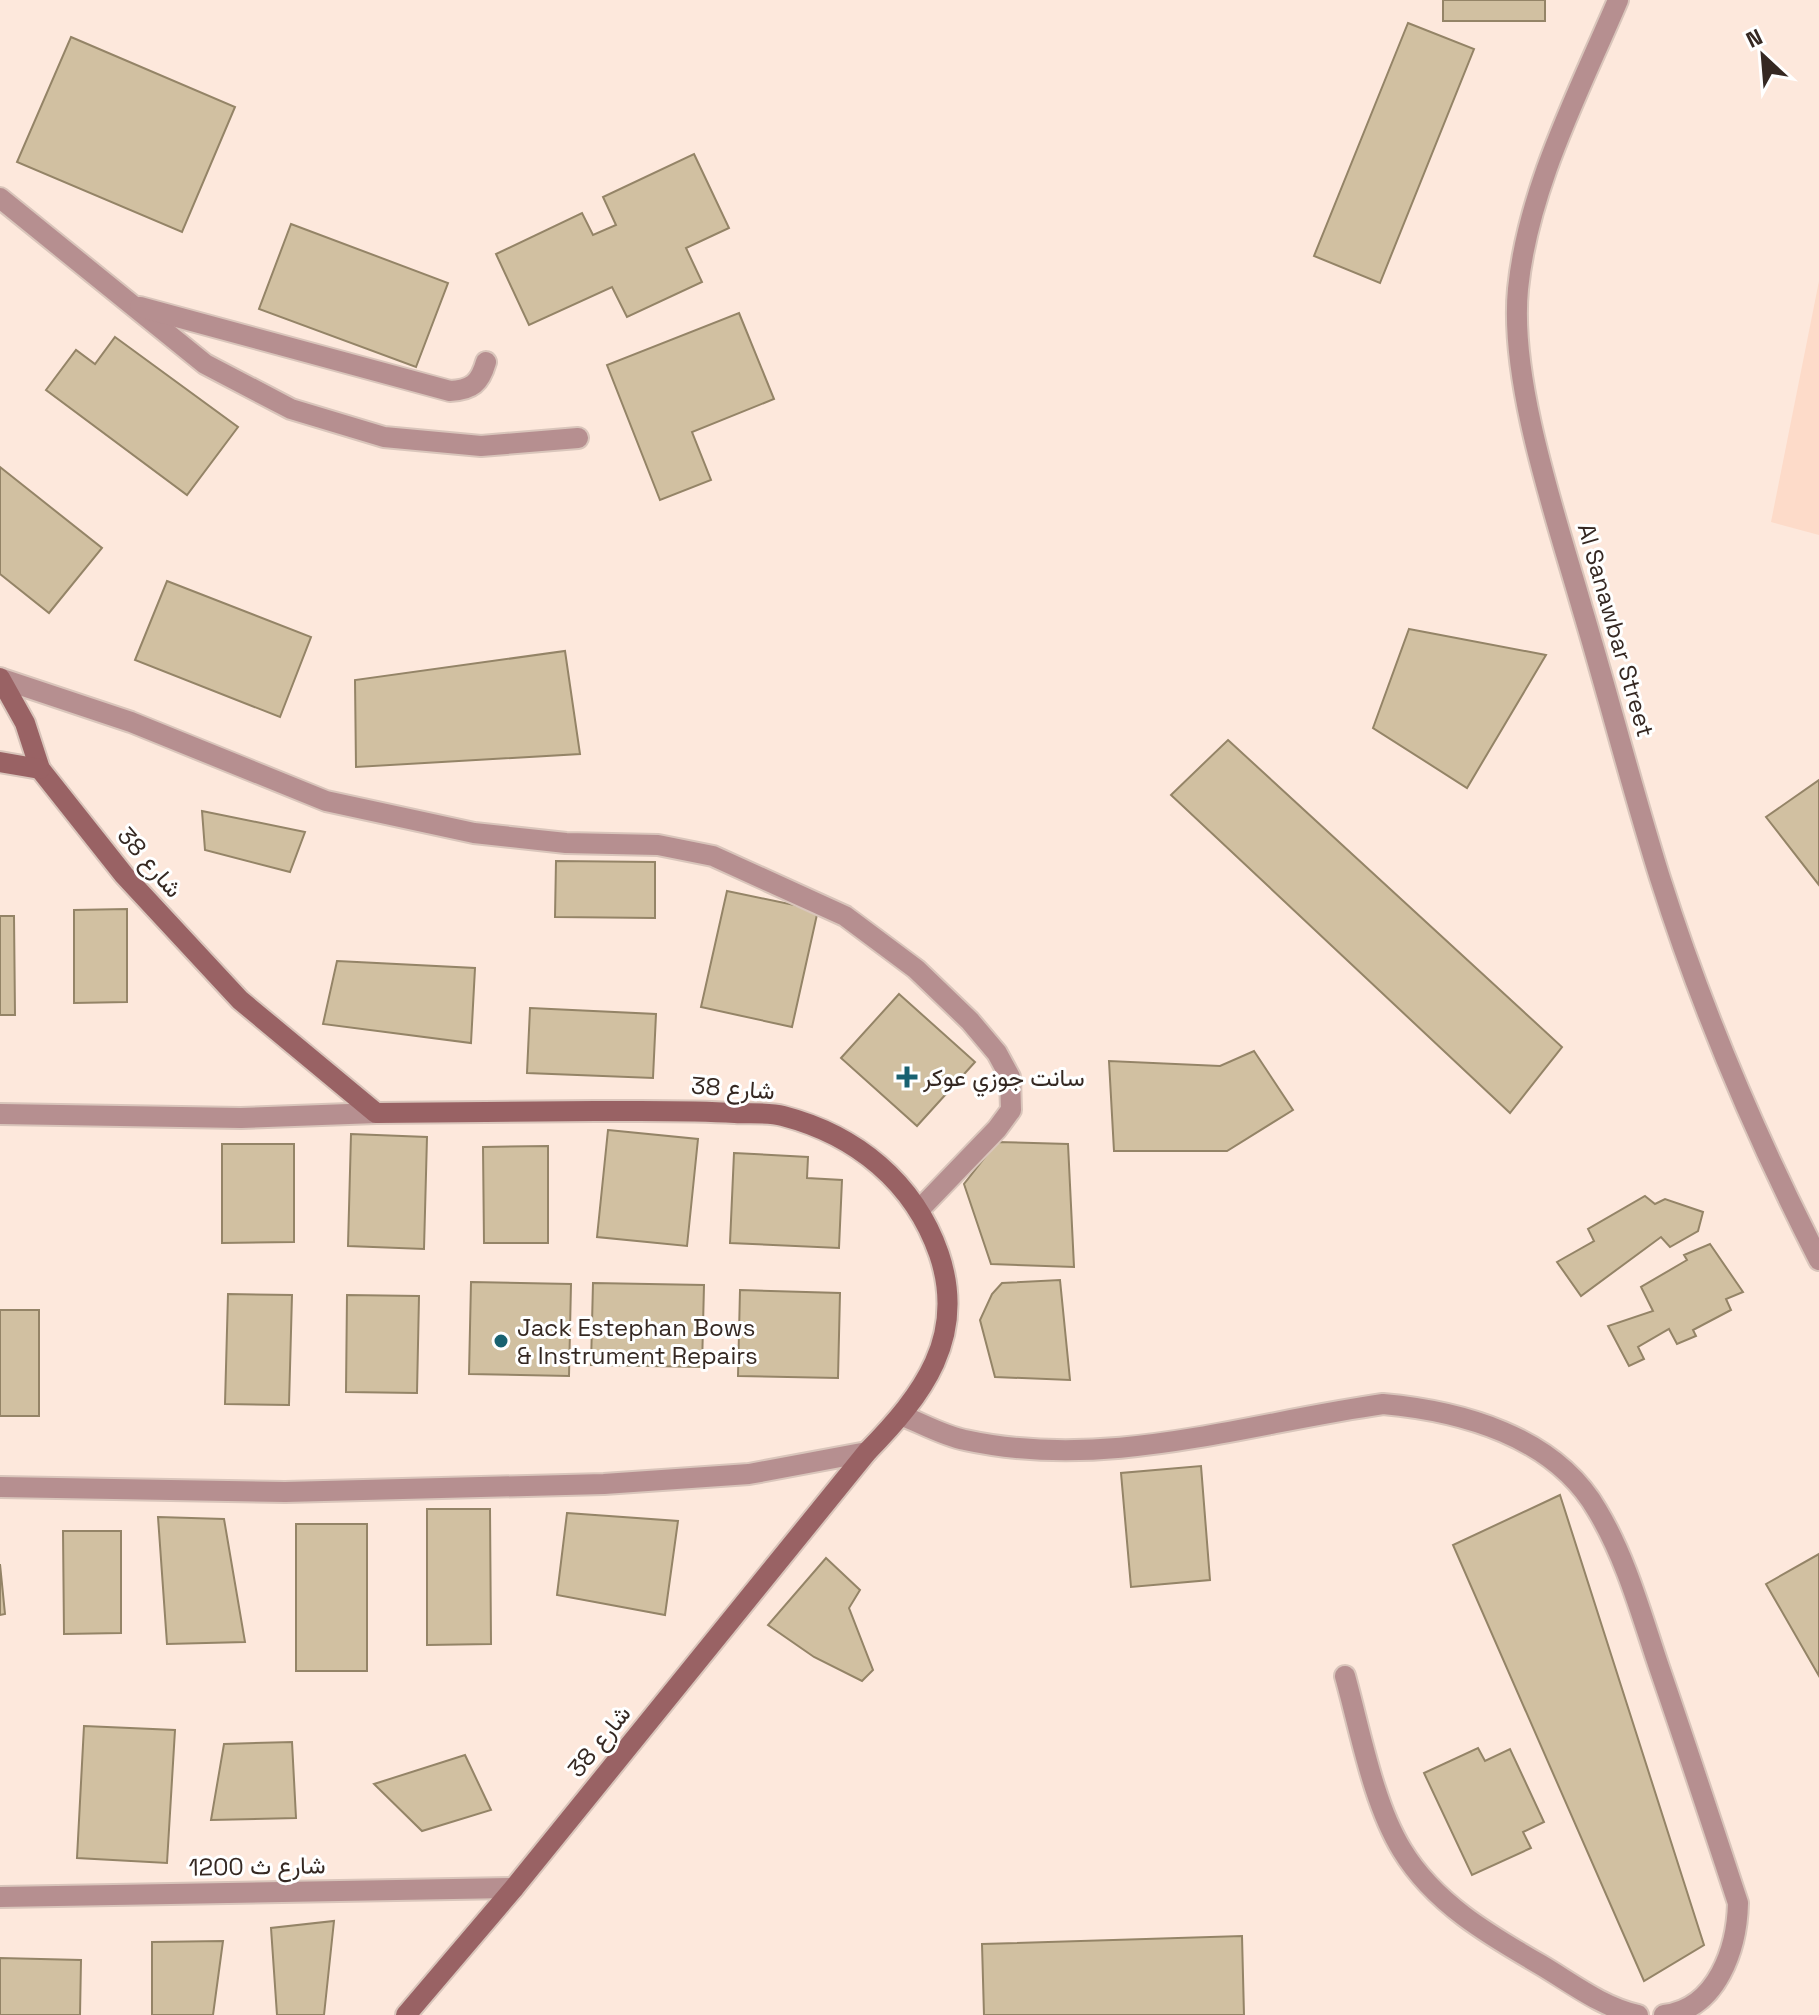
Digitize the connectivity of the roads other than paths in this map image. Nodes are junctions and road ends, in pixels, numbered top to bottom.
1 (1618, 0) edge
2 (0, 198) edge
3 (129, 304) junction
4 (486, 362) dead end
5 (578, 438) dead end
6 (1, 679) edge
7 (0, 762) edge
8 (40, 769) junction
9 (376, 1113) junction
10 (0, 1114) edge
11 (919, 1210) junction
12 (1819, 1260) edge
13 (903, 1416) junction
14 (867, 1452) junction
15 (0, 1487) edge
16 (1345, 1676) dead end
17 (514, 1888) junction
18 (0, 1897) edge
19 (406, 2015) edge
20 (1638, 2015) edge
21 (1664, 2015) edge

1 - 12 street, Al Sanawbar Street
2 - 3 street
3 - 4 street
3 - 5 street
6 - 8 street
6 - 11 street
7 - 8 street
8 - 9 street, شارع 38
9 - 10 street
9 - 11 street, شارع 38
11 - 13 street, شارع 38
13 - 14 street, شارع 38
13 - 21 street
14 - 15 street
14 - 17 street, شارع 38
16 - 20 street
17 - 18 street, شارع ث 1200
17 - 19 street, شارع 38

